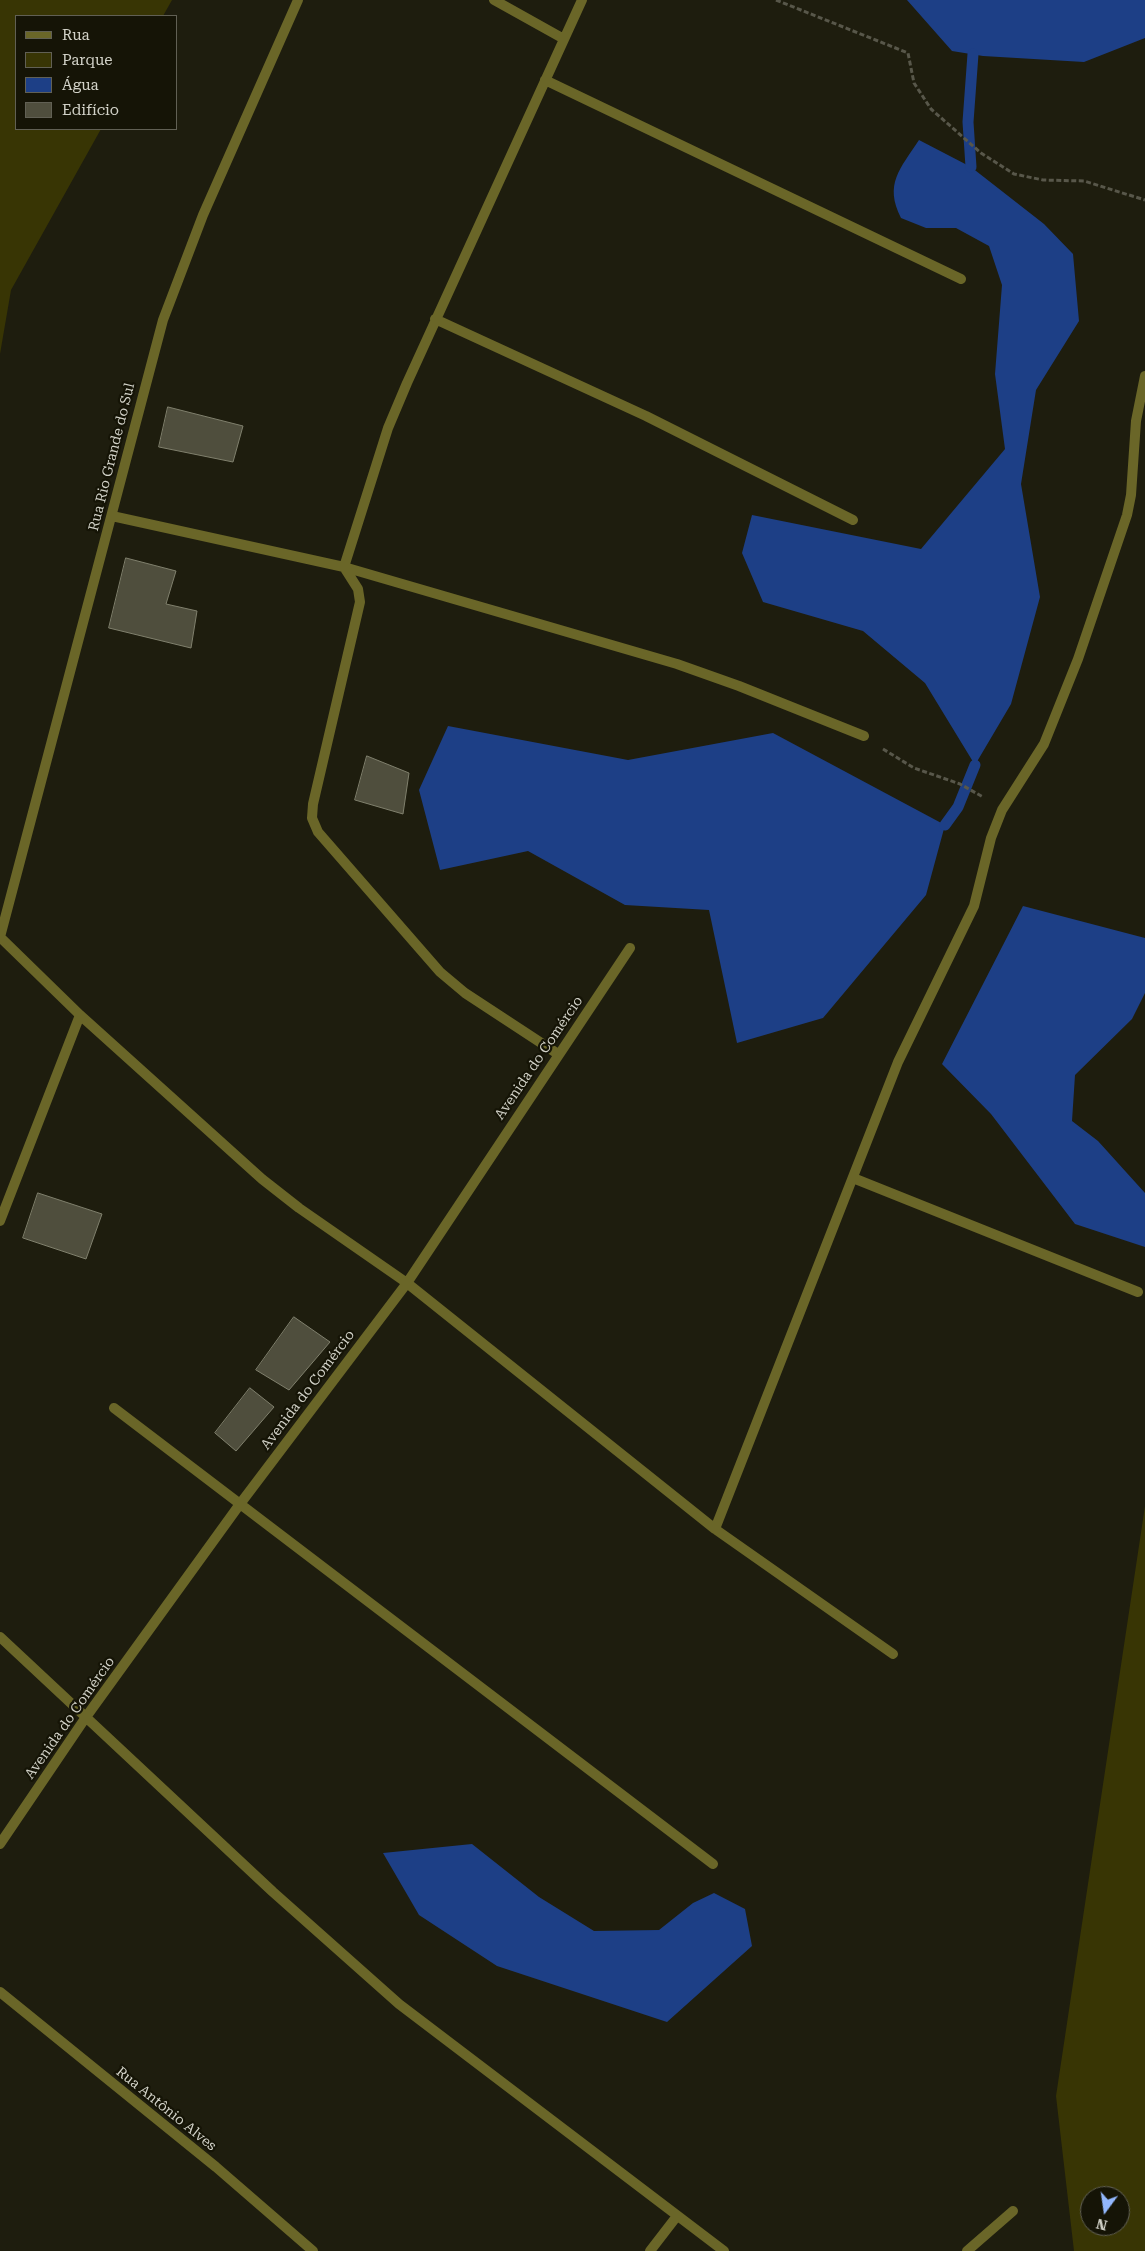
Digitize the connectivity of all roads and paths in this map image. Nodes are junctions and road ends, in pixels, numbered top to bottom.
1 (298, 0) edge
2 (494, 0) edge
3 (582, 0) edge
4 (776, 0) edge
5 (564, 39) junction
6 (545, 80) junction
7 (1145, 200) edge
8 (961, 279) dead end
9 (435, 319) junction
10 (1145, 376) edge
11 (112, 516) junction
12 (853, 520) dead end
13 (344, 567) junction
14 (864, 736) joint
15 (974, 790) dead end
16 (0, 937) edge
17 (630, 948) dead end
18 (80, 1015) junction
19 (558, 1054) junction
20 (853, 1178) junction
21 (0, 1221) edge
22 (407, 1282) junction
23 (1138, 1292) dead end
24 (114, 1408) dead end
25 (240, 1504) junction
26 (716, 1529) junction
27 (0, 1637) edge
28 (893, 1654) dead end
29 (86, 1717) junction
30 (0, 1844) edge
31 (713, 1864) dead end
32 (0, 1992) edge
33 (1013, 2211) dead end
34 (677, 2216) junction
35 (313, 2251) edge
36 (650, 2251) edge
37 (724, 2251) edge
38 (967, 2251) edge

1 - 11 street, Rua Rio Grande do Sul
2 - 5 street
3 - 5 street
4 - 7 path
5 - 6 street
6 - 8 street
6 - 9 street
9 - 12 street
9 - 13 street
10 - 20 street
11 - 13 street
11 - 16 street, Rua Rio Grande do Sul
13 - 14 street
13 - 19 street
14 - 15 path
16 - 18 street
17 - 19 street, Avenida do Comércio
18 - 21 street
18 - 22 street
19 - 22 street, Avenida do Comércio
20 - 23 street
20 - 26 street
22 - 25 street, Avenida do Comércio
22 - 26 street
24 - 25 street
25 - 29 street, Avenida do Comércio
25 - 31 street
26 - 28 street
27 - 29 street
29 - 30 street, Avenida do Comércio
29 - 34 street
32 - 35 street, Rua Antônio Alves
33 - 38 street
34 - 36 street
34 - 37 street

